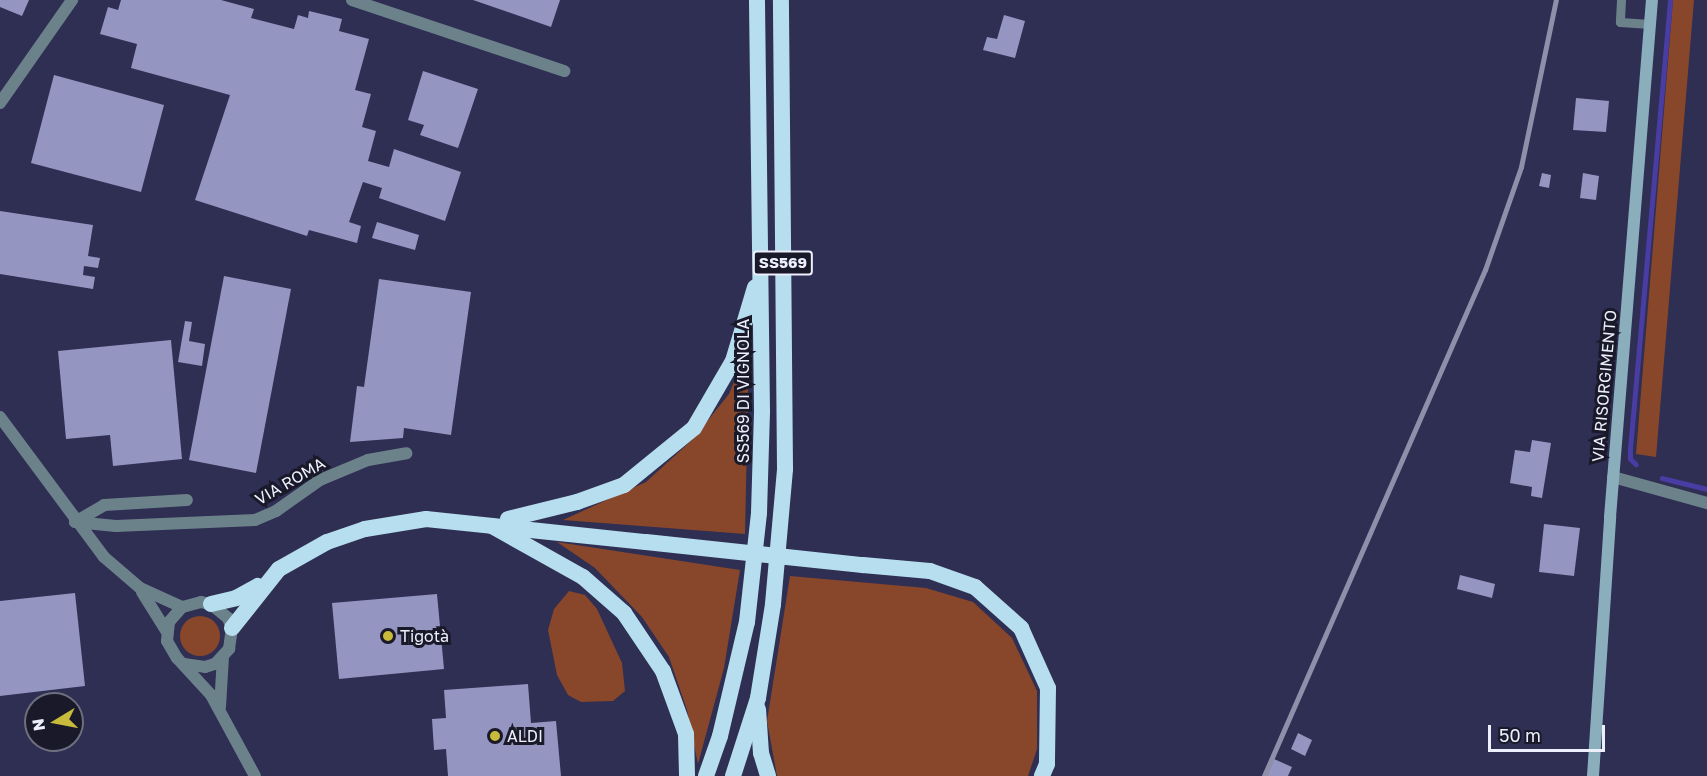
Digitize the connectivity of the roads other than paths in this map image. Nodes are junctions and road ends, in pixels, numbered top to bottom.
1 (72, 0) edge
2 (352, 0) edge
3 (758, 0) edge
4 (781, 0) edge
5 (1621, 0) edge
6 (1652, 0) edge
7 (1650, 24) junction
8 (564, 71) dead end
9 (0, 103) edge
10 (760, 266) junction
11 (0, 417) edge
12 (406, 453) dead end
13 (1613, 477) junction
14 (187, 500) dead end
15 (1707, 503) edge
16 (75, 522) junction
17 (486, 522) junction
18 (266, 580) junction
19 (140, 588) junction
20 (211, 604) junction
21 (182, 607) junction
22 (232, 628) junction
23 (167, 632) junction
24 (223, 657) junction
25 (184, 664) junction
26 (758, 698) junction
27 (220, 711) junction
28 (255, 776) edge
29 (687, 776) edge
30 (706, 776) edge
31 (733, 776) edge
32 (768, 776) edge
33 (1042, 776) edge
34 (1593, 776) edge

1 - 9 street
2 - 8 street
3 - 10 highway, SS569 DI VIGNOLA / SS569
4 - 26 highway, SS569
5 - 7 lane
6 - 7 main road, VIA RISORGIMENTO
7 - 13 main road, VIA RISORGIMENTO
10 - 17 highway
10 - 30 highway, SS569 DI VIGNOLA / SS569
11 - 16 street
12 - 16 street, VIA ROMA
13 - 15 street
13 - 34 main road, VIA RISORGIMENTO
14 - 16 street
16 - 19 street
17 - 18 highway
17 - 29 highway
17 - 33 highway, bridge
18 - 20 highway
18 - 22 highway
19 - 21 street
19 - 23 street
20 - 21 street
20 - 22 street
21 - 23 street
22 - 24 street
23 - 25 street
24 - 25 street
24 - 27 street
25 - 27 street
26 - 31 highway, SS569
26 - 32 highway
27 - 28 street

